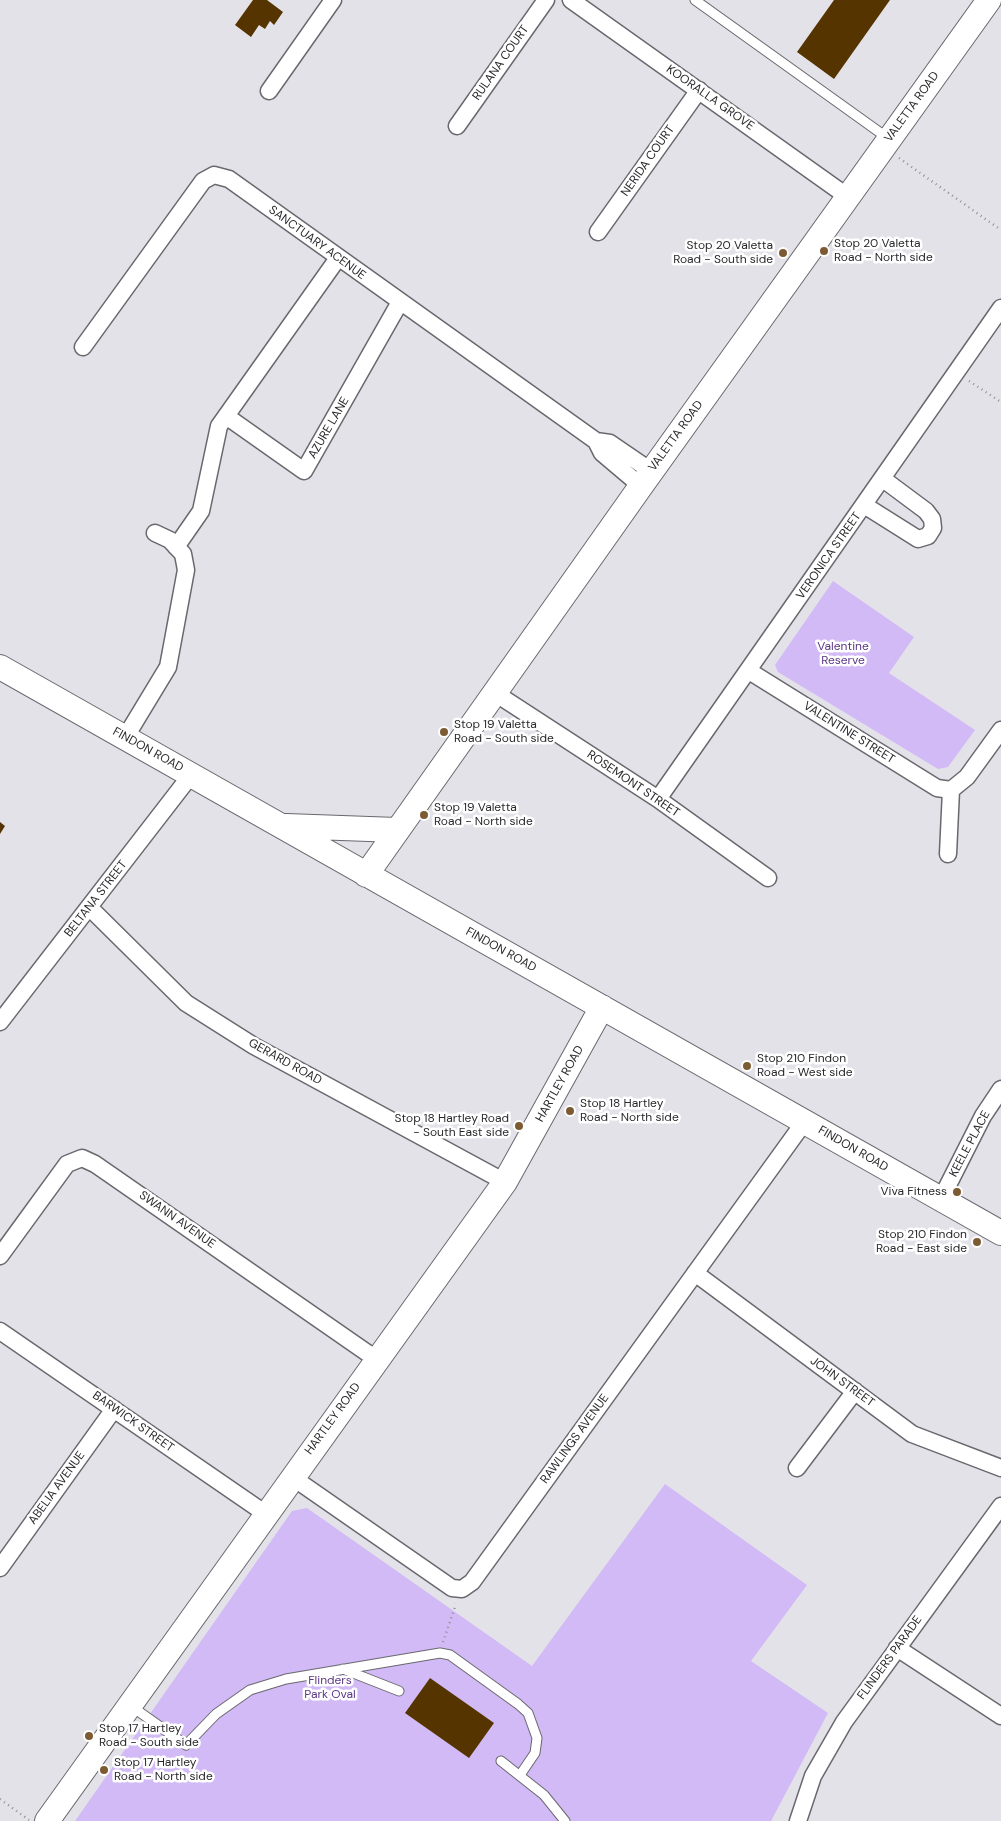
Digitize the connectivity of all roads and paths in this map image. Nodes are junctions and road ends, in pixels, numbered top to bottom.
1 (332, 0) edge
2 (546, 0) edge
3 (571, 0) edge
4 (696, 0) edge
5 (983, 2) edge
6 (269, 90) dead end
7 (698, 90) junction
8 (457, 126) dead end
9 (886, 143) junction
10 (848, 197) junction
11 (1001, 230) edge
12 (598, 232) dead end
13 (338, 258) junction
14 (400, 302) junction
15 (1000, 311) edge
16 (83, 348) dead end
17 (955, 372) junction
18 (1001, 402) edge
19 (226, 416) junction
20 (646, 479) junction
21 (883, 479) junction
22 (864, 505) junction
23 (155, 533) dead end
24 (176, 547) junction
25 (0, 667) edge
26 (749, 671) junction
27 (495, 693) junction
28 (1001, 730) edge
29 (126, 738) junction
30 (191, 775) junction
31 (951, 790) junction
32 (658, 799) junction
33 (281, 826) junction
34 (397, 830) junction
35 (948, 854) dead end
36 (366, 874) junction
37 (768, 878) dead end
38 (90, 908) junction
39 (602, 1007) junction
40 (0, 1022) edge
41 (1001, 1089) edge
42 (805, 1120) junction
43 (504, 1182) junction
44 (941, 1199) junction
45 (1001, 1233) edge
46 (0, 1256) edge
47 (695, 1273) junction
48 (0, 1331) edge
49 (376, 1359) junction
50 (855, 1391) junction
51 (114, 1409) junction
52 (797, 1468) dead end
53 (1001, 1468) edge
54 (292, 1477) junction
55 (1001, 1506) edge
56 (266, 1514) junction
57 (0, 1568) edge
58 (462, 1589) junction
59 (896, 1648) junction
60 (440, 1653) junction
61 (343, 1669) junction
62 (399, 1691) dead end
63 (129, 1704) junction
64 (1001, 1716) edge
65 (501, 1761) dead end
66 (520, 1775) junction
67 (0, 1799) edge
68 (804, 1819) edge
69 (30, 1821) edge
70 (47, 1821) edge
71 (565, 1821) edge

1 - 6 street
2 - 8 street, RULANA COURT
3 - 7 street, KOORALLA GROVE
4 - 9 lane
5 - 9 street, VALETTA ROAD
7 - 10 street, KOORALLA GROVE
7 - 12 street, NERIDA COURT
9 - 10 street, VALETTA ROAD
9 - 11 path
10 - 20 street, VALETTA ROAD
13 - 14 street, SANCTUARY ACENUE
13 - 16 street, SANCTUARY ACENUE
13 - 19 street
14 - 19 street, AZURE LANE
14 - 20 street, SANCTUARY ACENUE
15 - 17 street, VERONICA STREET
17 - 18 path
17 - 21 street, VERONICA STREET
19 - 24 street
20 - 27 street, VALETTA ROAD
21 - 22 street, VERONICA STREET
21 - 22 street
22 - 26 street, VERONICA STREET
23 - 24 street
24 - 29 street
25 - 29 street, FINDON ROAD
26 - 31 street, VALENTINE STREET
26 - 32 street, VERONICA STREET
27 - 32 street, ROSEMONT STREET
27 - 34 street, VALETTA ROAD
28 - 31 street
29 - 30 street, FINDON ROAD
30 - 33 street, FINDON ROAD
30 - 38 street, BELTANA STREET
31 - 35 street
32 - 37 street, ROSEMONT STREET
33 - 34 street
33 - 36 street, FINDON ROAD
34 - 36 street, VALETTA ROAD
36 - 39 street, FINDON ROAD
38 - 40 street, BELTANA STREET
38 - 43 street, GERARD ROAD
39 - 42 street, FINDON ROAD
39 - 43 street, HARTLEY ROAD
41 - 44 street, KEELE PLACE
42 - 44 street, FINDON ROAD
42 - 47 street, RAWLINGS AVENUE
43 - 49 street, HARTLEY ROAD
44 - 45 street, FINDON ROAD
46 - 49 street, SWANN AVENUE
47 - 50 street, JOHN STREET
47 - 58 street, RAWLINGS AVENUE
48 - 51 street, BARWICK STREET
49 - 54 street, HARTLEY ROAD
50 - 52 street
50 - 53 street, JOHN STREET
51 - 56 street, BARWICK STREET
51 - 57 street, ABELIA AVENUE
54 - 56 street, HARTLEY ROAD
54 - 58 street
55 - 59 street, FLINDERS PARADE
56 - 63 street, HARTLEY ROAD
58 - 60 path
59 - 64 street
59 - 68 street, FLINDERS PARADE
60 - 61 lane
60 - 66 lane
61 - 62 lane
61 - 63 lane
63 - 70 street, HARTLEY ROAD
65 - 66 lane
66 - 71 lane
67 - 69 path

